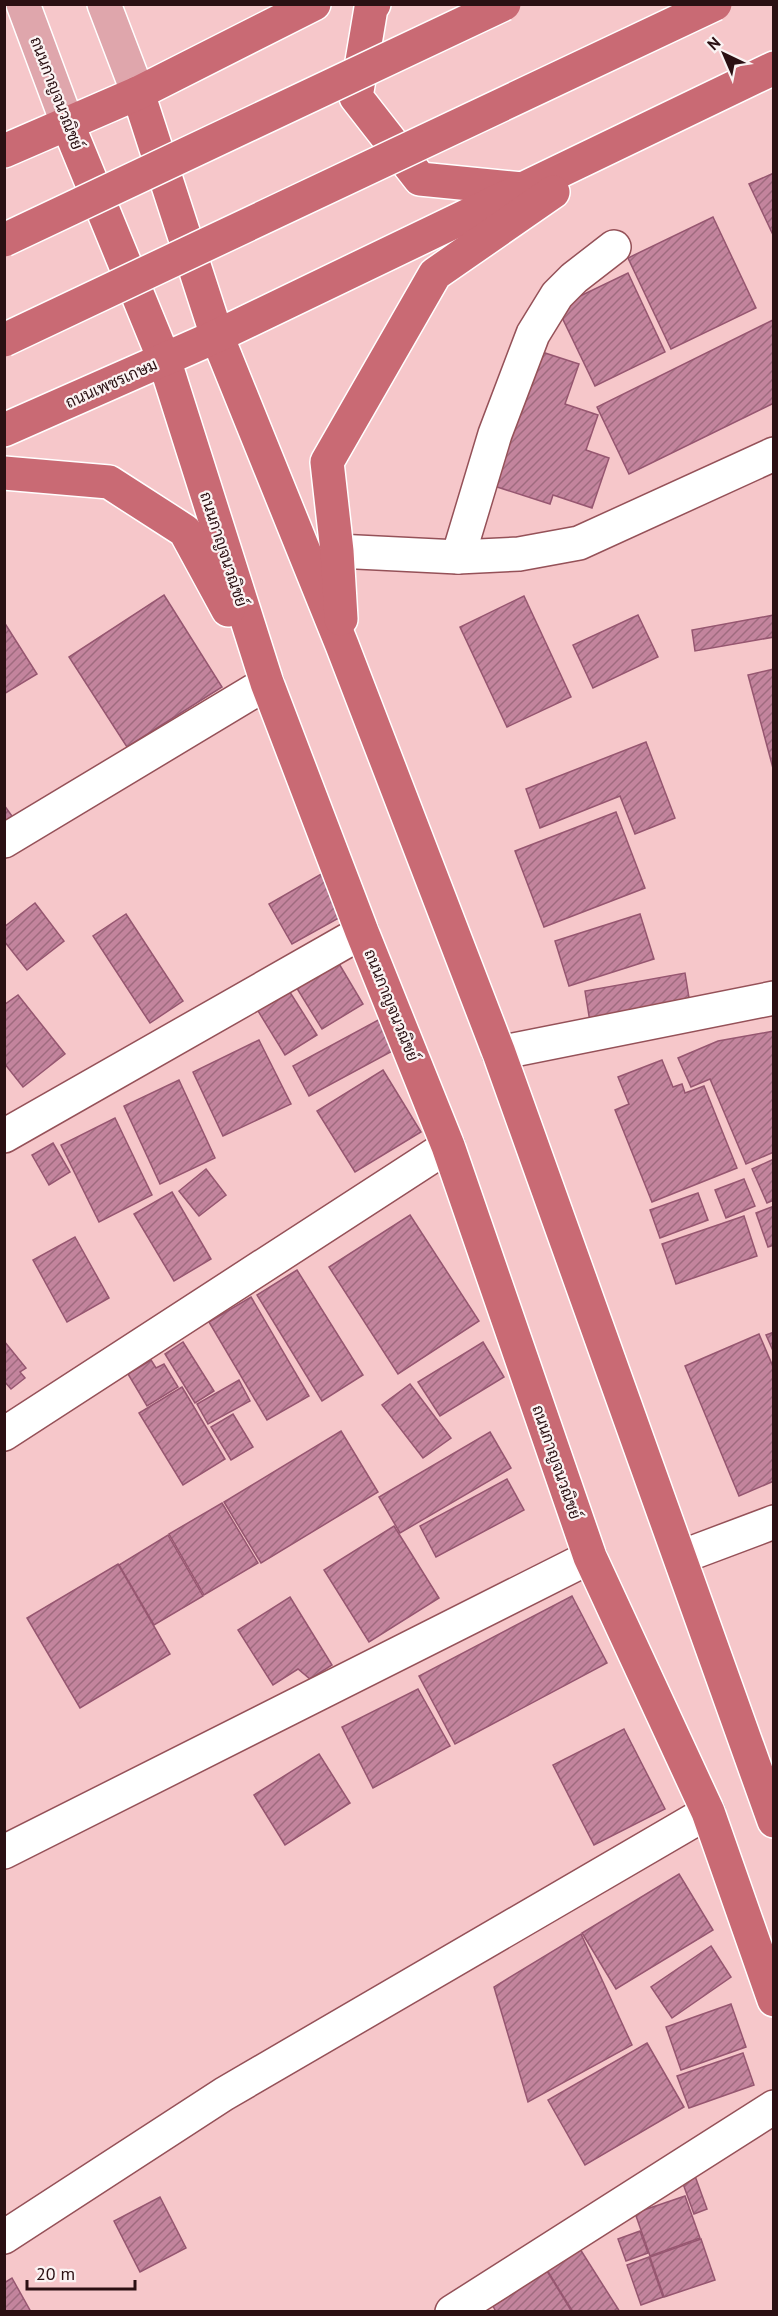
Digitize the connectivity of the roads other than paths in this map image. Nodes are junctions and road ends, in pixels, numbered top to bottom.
1 (23, 4) edge
2 (104, 4) edge
3 (314, 4) edge
4 (374, 4) edge
5 (504, 4) edge
6 (715, 4) edge
7 (774, 68) edge
8 (138, 93) junction
9 (68, 125) junction
10 (638, 133) junction
11 (4, 151) edge
12 (522, 189) junction
13 (4, 240) edge
14 (614, 247) dead end
15 (217, 336) junction
16 (4, 340) edge
17 (164, 359) junction
18 (4, 430) edge
19 (774, 454) edge
20 (4, 473) edge
21 (337, 551) junction
22 (458, 558) junction
23 (342, 645) junction
24 (267, 683) junction
25 (4, 840) edge
26 (362, 932) junction
27 (774, 998) edge
28 (500, 1053) junction
29 (4, 1136) edge
30 (448, 1146) junction
31 (4, 1434) edge
32 (774, 1522) edge
33 (590, 1557) junction
34 (681, 1557) junction
35 (708, 1812) junction
36 (774, 1821) edge
37 (4, 1852) edge
38 (774, 2000) edge
39 (774, 2107) edge
40 (4, 2237) edge
41 (452, 2312) edge

1 - 9 main road, ถนนกาญจนวณิชย์
2 - 8 main road
3 - 8 highway
4 - 12 highway
5 - 13 highway, bridge
6 - 16 highway, bridge
7 - 10 highway
8 - 9 highway
8 - 15 highway
9 - 11 highway
9 - 17 highway, ถนนกาญจนวณิชย์
10 - 12 highway, ถนนเพชรเกษม
10 - 21 highway
12 - 15 highway, ถนนเพชรเกษม
14 - 22 street
15 - 17 highway, ถนนเพชรเกษม
15 - 23 highway
17 - 18 highway, ถนนเพชรเกษม
17 - 24 highway, ถนนกาญจนวณิชย์
19 - 22 street
20 - 24 highway
21 - 22 street
21 - 23 highway
23 - 28 highway
24 - 25 street
24 - 26 highway, ถนนกาญจนวณิชย์
26 - 29 street
26 - 30 highway, ถนนกาญจนวณิชย์
27 - 28 street
28 - 34 highway
30 - 31 street
30 - 33 highway, ถนนกาญจนวณิชย์
32 - 34 street
33 - 35 highway, ถนนกาญจนวณิชย์
33 - 37 street
34 - 36 highway
35 - 38 highway, ถนนกาญจนวณิชย์
35 - 40 street
39 - 41 street

